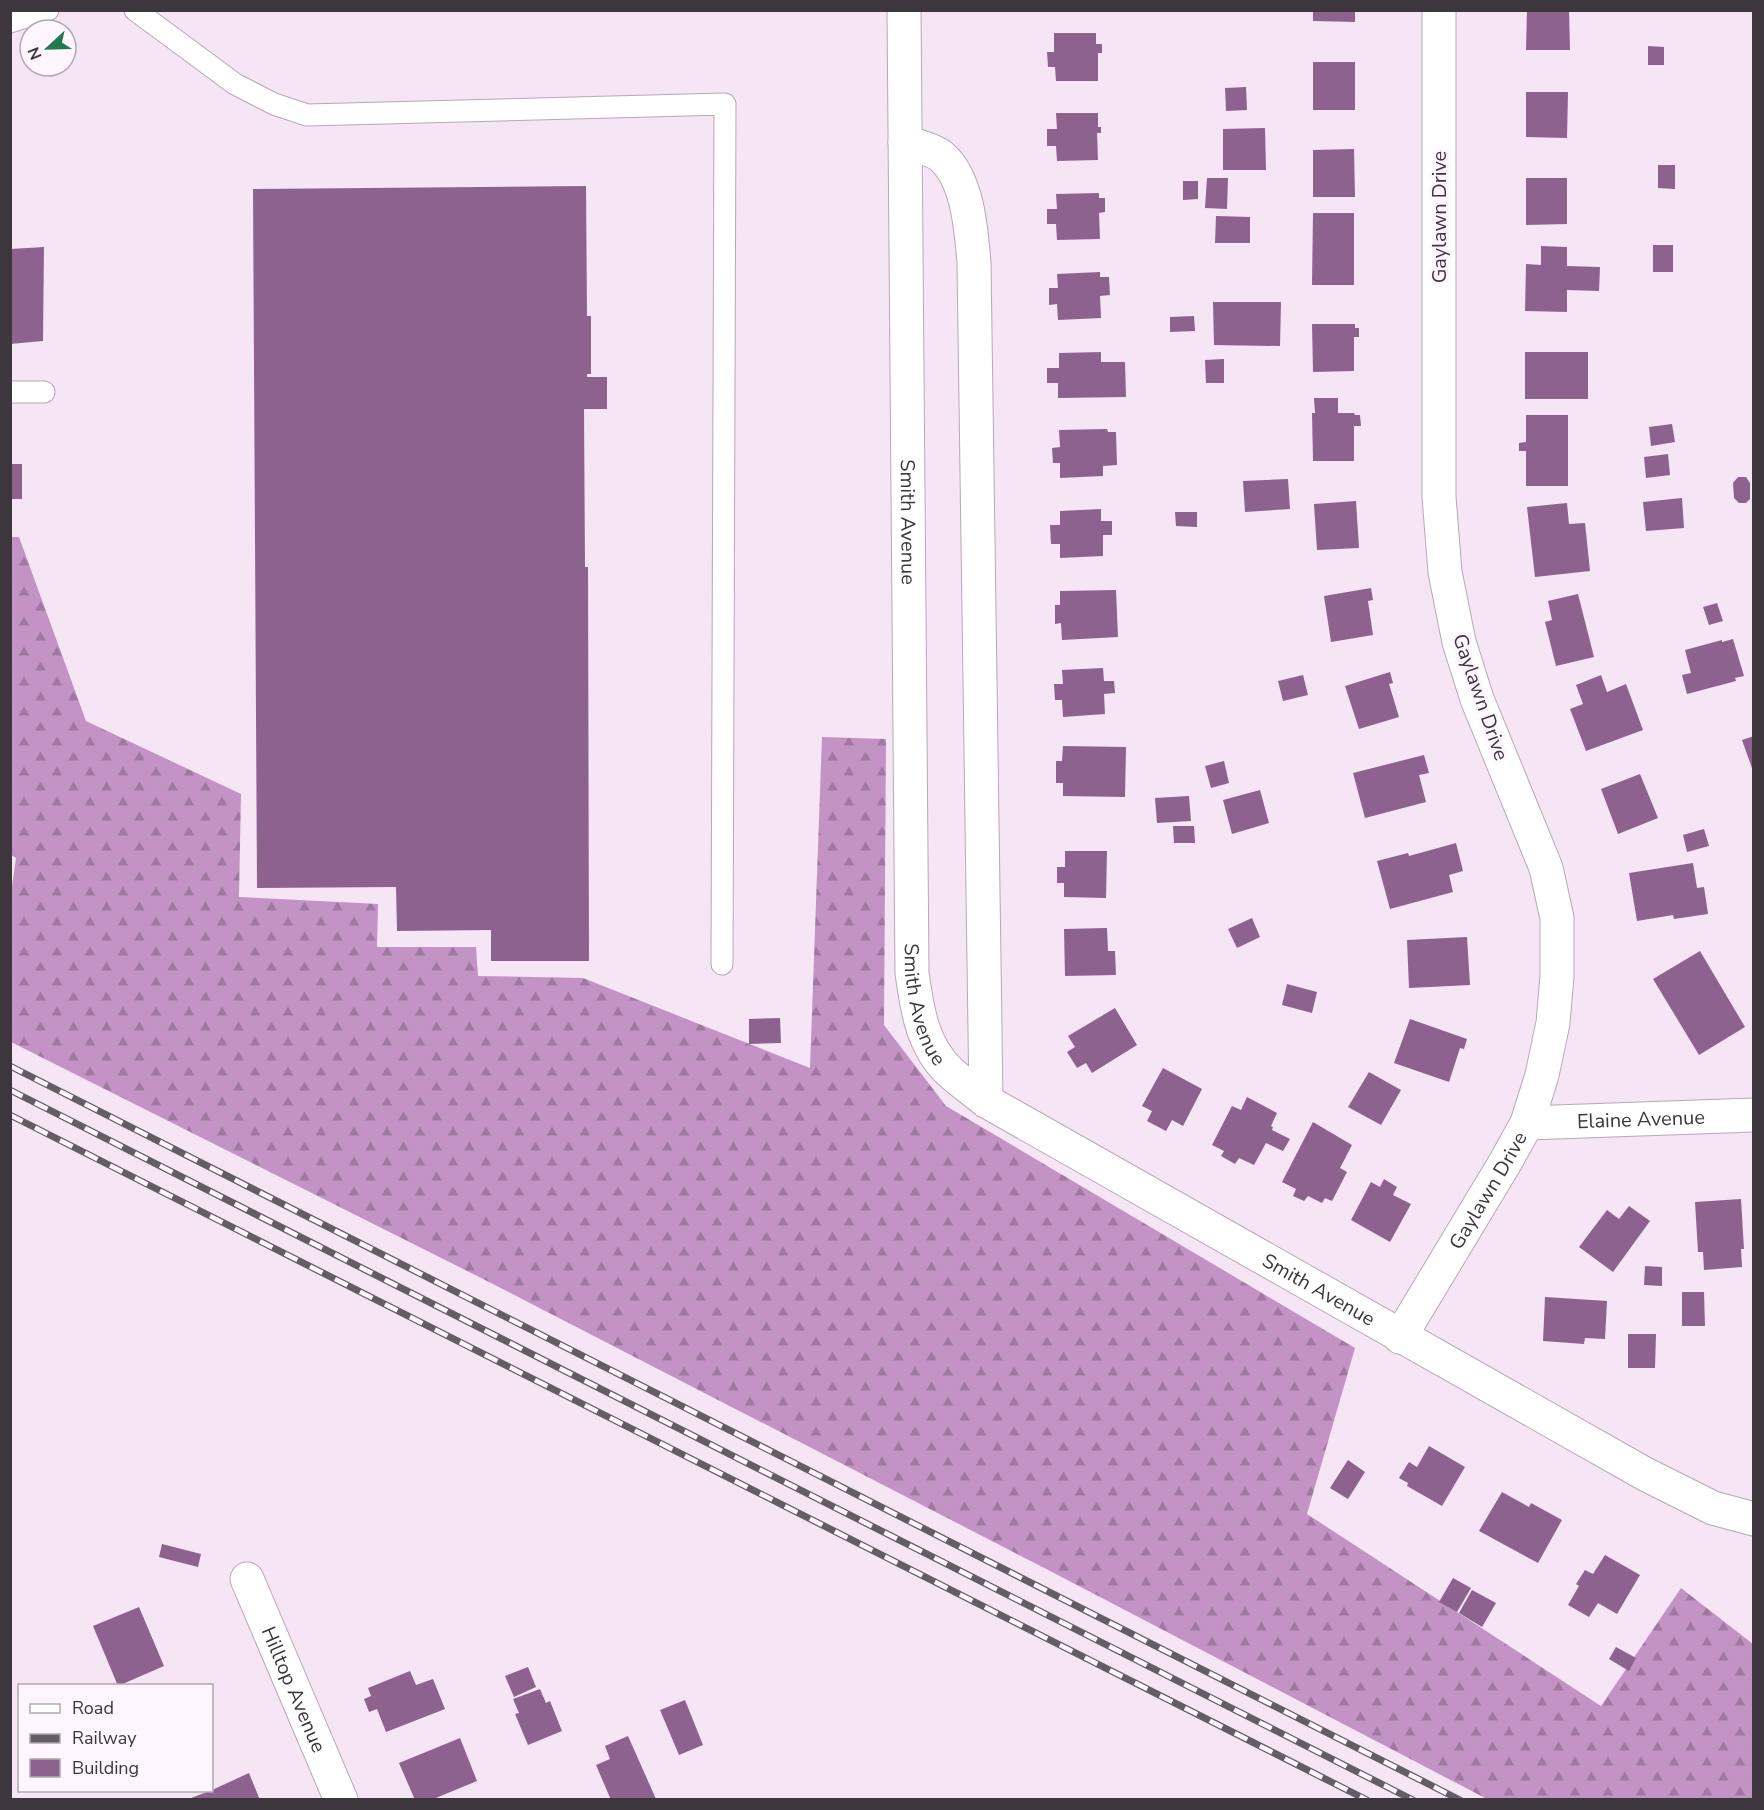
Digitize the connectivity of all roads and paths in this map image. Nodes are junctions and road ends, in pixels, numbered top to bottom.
1 (48, 10) edge
2 (135, 10) edge
3 (904, 10) edge
4 (1439, 10) edge
5 (10, 22) edge
6 (905, 142) junction
7 (10, 392) edge
8 (44, 392) dead end
9 (722, 964) dead end
10 (986, 1101) junction
11 (1754, 1115) edge
12 (1527, 1123) junction
13 (1400, 1337) junction
14 (1754, 1519) edge
15 (247, 1578) dead end
16 (340, 1800) edge

1 - 5 lane
2 - 9 lane
3 - 6 street, Smith Avenue
4 - 12 street, Gaylawn Drive
6 - 10 street, Smith Avenue
6 - 10 street
7 - 8 lane
10 - 13 street, Smith Avenue
11 - 12 street, Elaine Avenue
12 - 13 street, Gaylawn Drive
13 - 14 street, Smith Avenue
15 - 16 street, Hilltop Avenue

